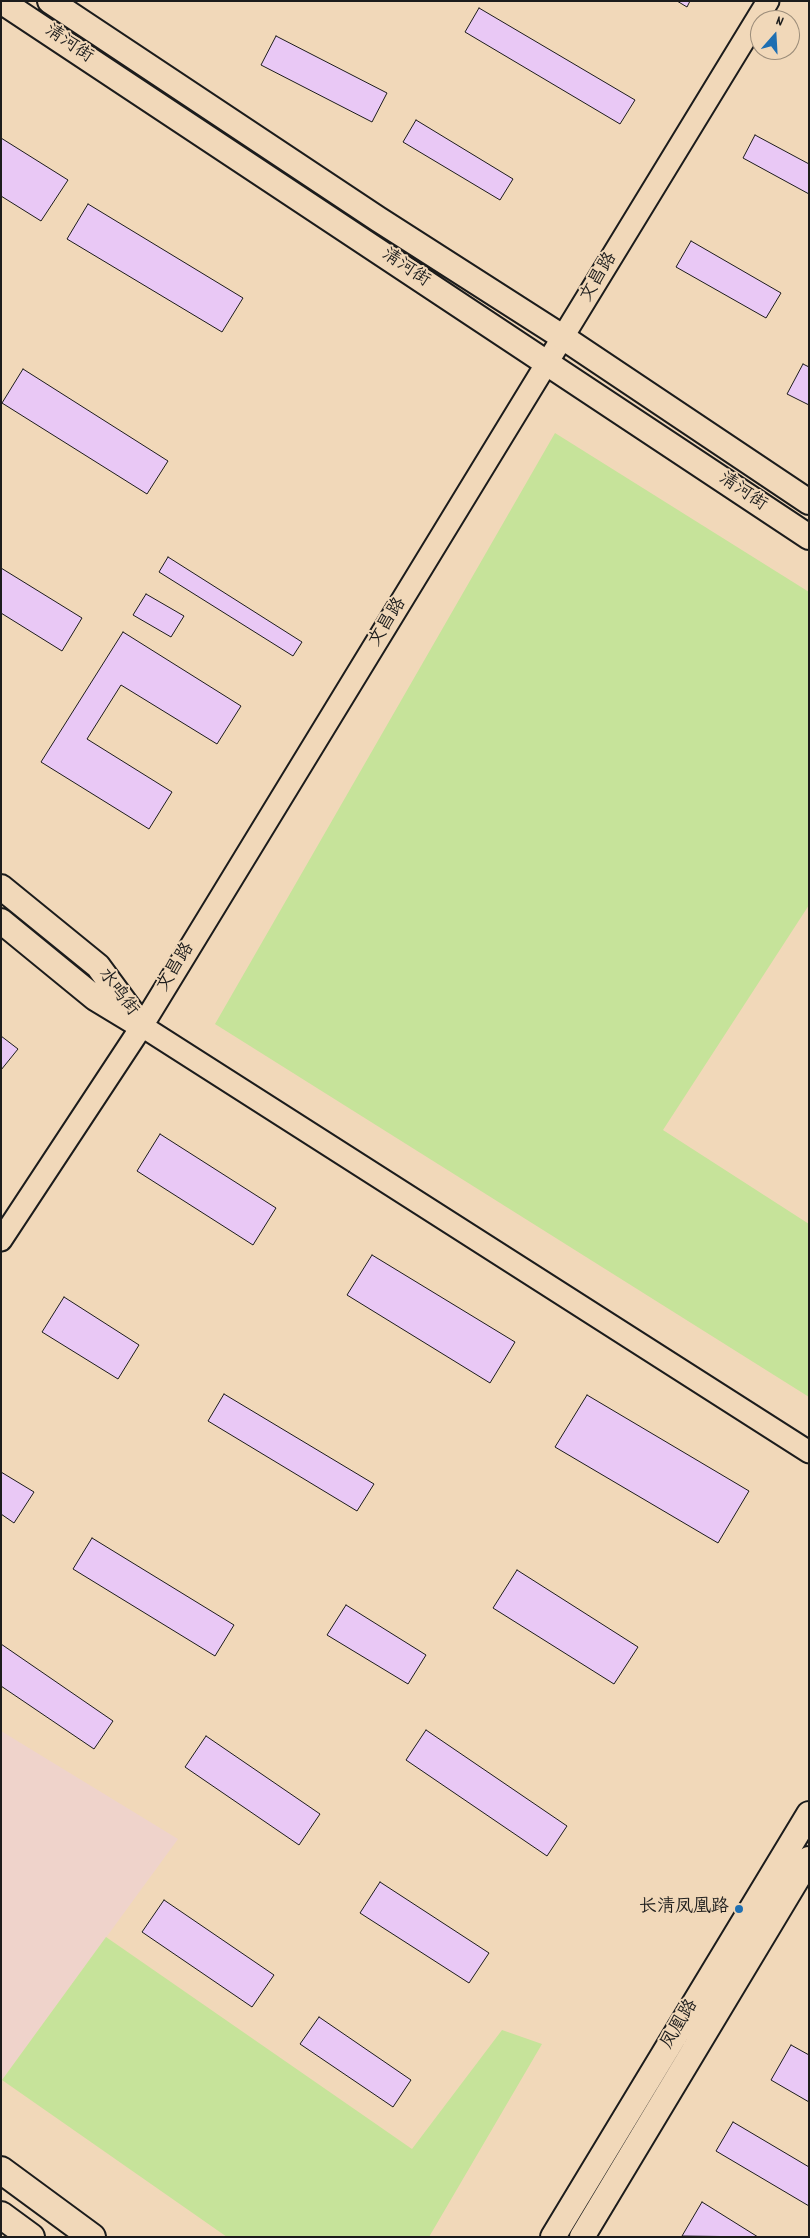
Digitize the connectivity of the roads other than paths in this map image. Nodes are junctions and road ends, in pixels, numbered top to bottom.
1 (1, 1) edge
2 (50, 1) edge
3 (768, 1) edge
4 (564, 338) junction
5 (548, 364) junction
6 (809, 502) edge
7 (809, 537) edge
8 (1, 887) edge
9 (1, 921) edge
10 (142, 1026) junction
11 (1, 1240) edge
12 (809, 1452) edge
13 (809, 1814) edge
14 (809, 1859) edge
15 (1, 2170) edge
16 (1, 2215) edge
17 (31, 2237) edge
18 (92, 2237) edge
19 (553, 2237) edge
20 (582, 2237) edge

1 - 5 main road, 清河街
2 - 4 main road, 清河街
3 - 4 street, 文昌路
4 - 5 street, 文昌路
4 - 6 main road, 清河街
5 - 7 main road, 清河街
5 - 10 street, 文昌路
8 - 10 main road, 水鸣街
9 - 10 main road, 水鸣街
10 - 11 street, 文昌路
10 - 12 street
13 - 19 main road, 凤凰路
14 - 20 main road, 凤凰路
15 - 18 main road
16 - 17 main road

